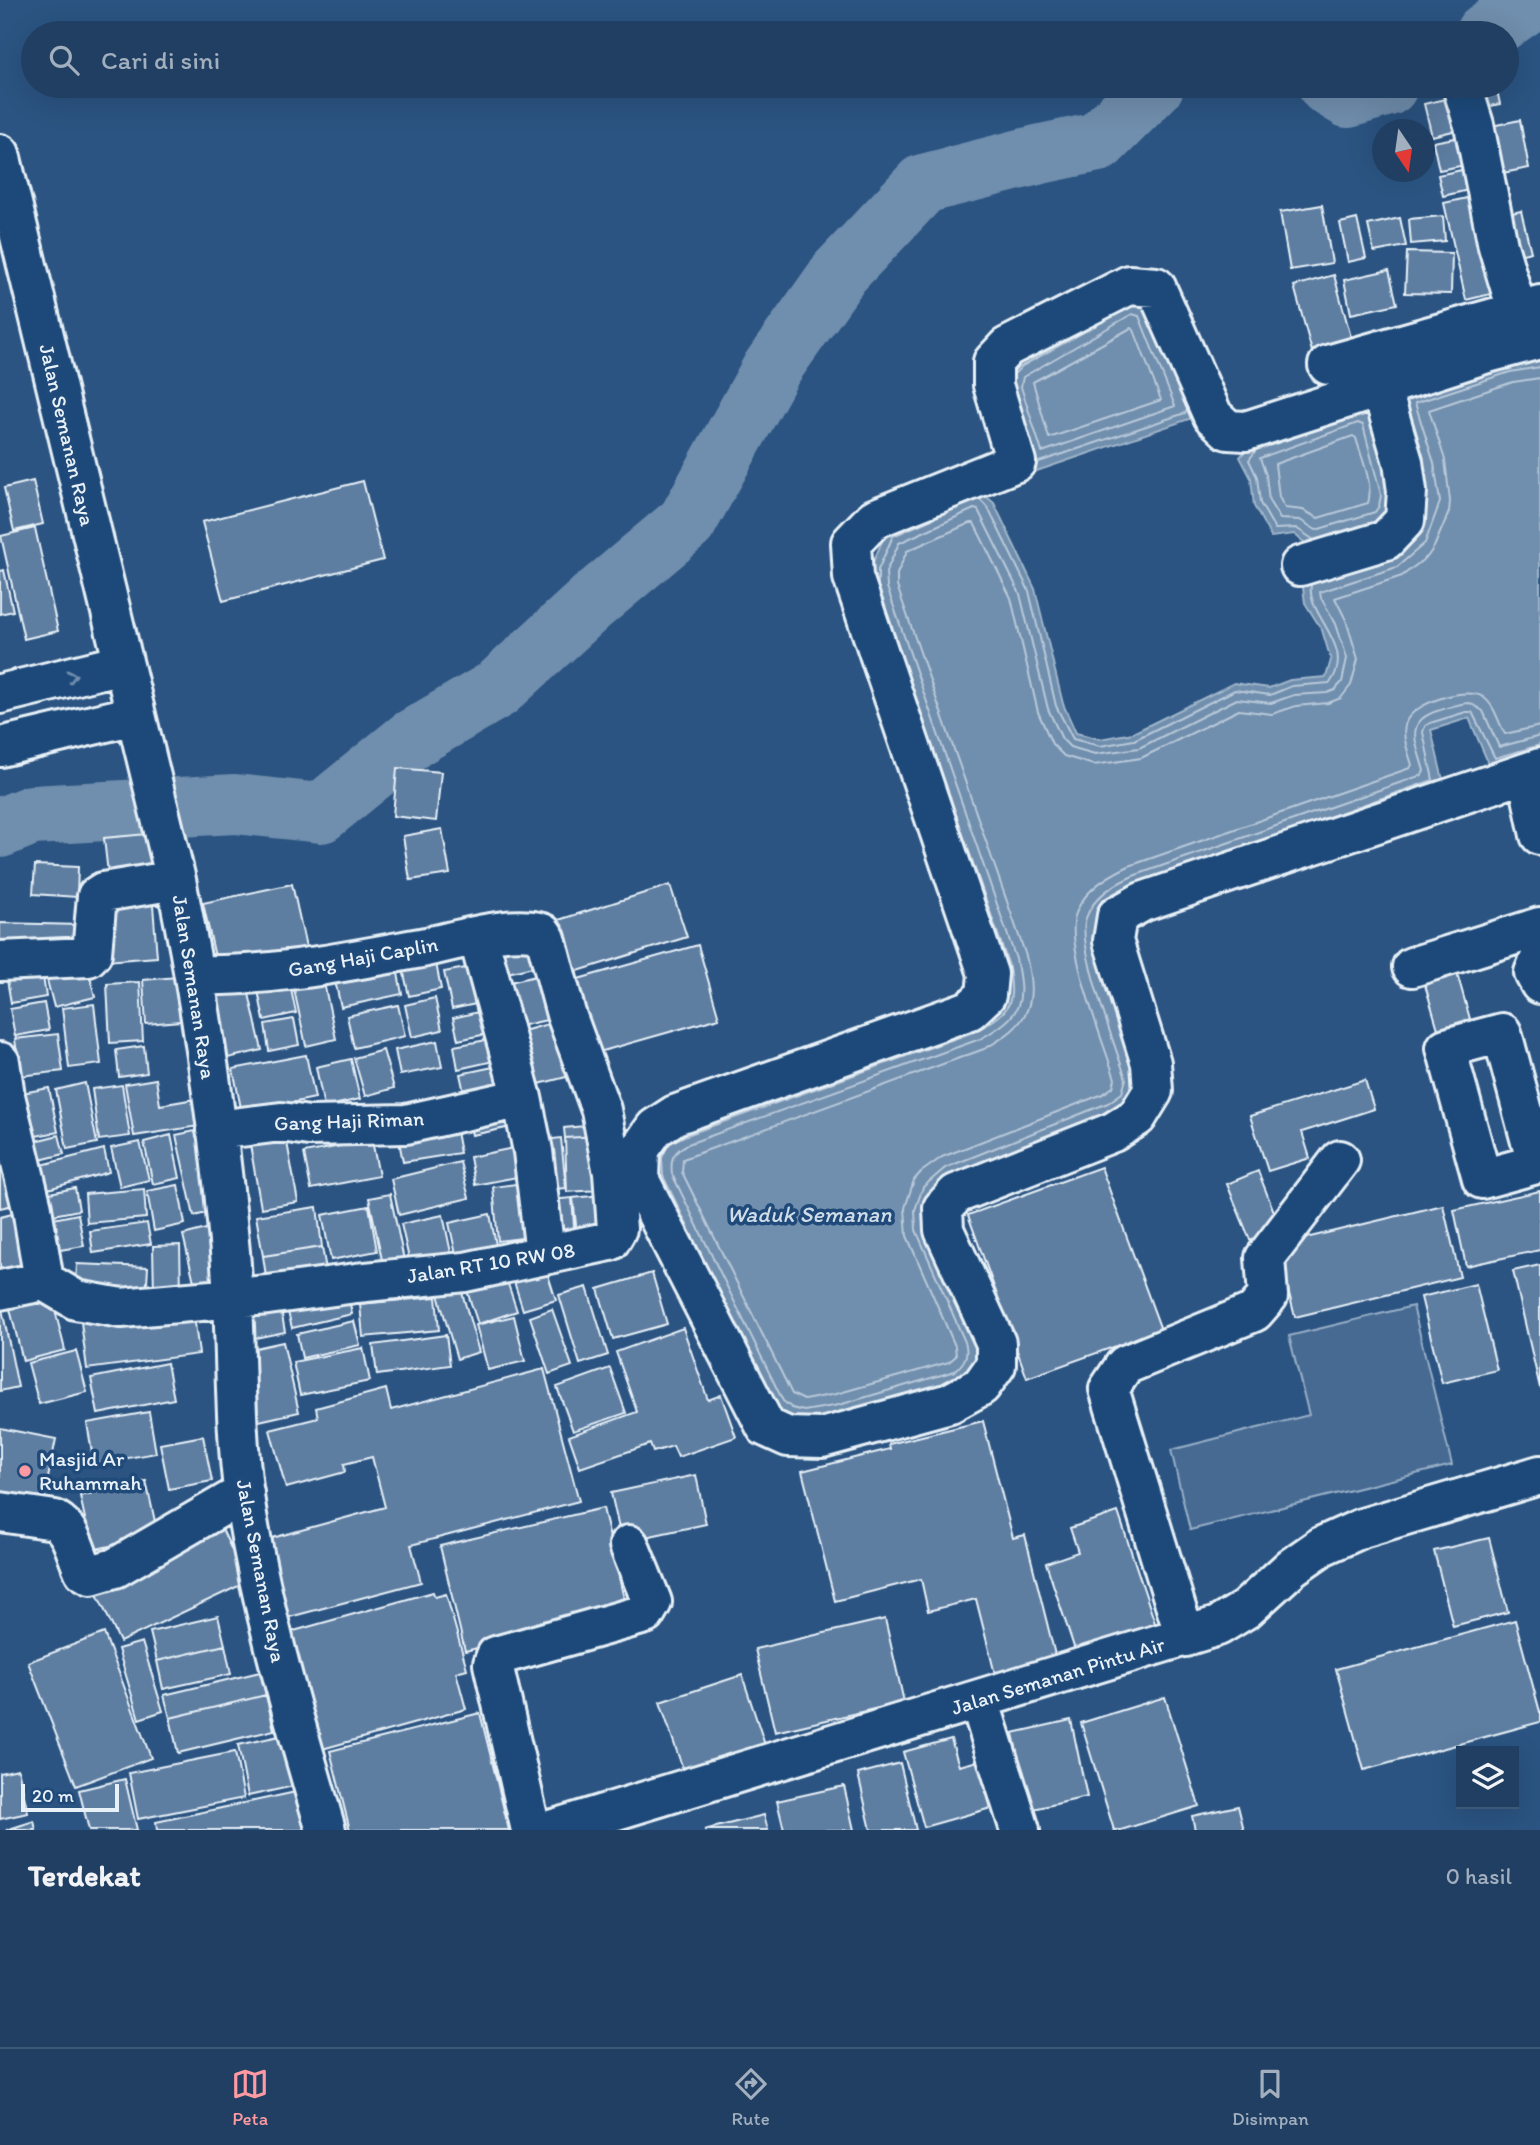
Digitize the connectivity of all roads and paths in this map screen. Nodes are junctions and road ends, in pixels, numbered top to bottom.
1 (1465, 98) edge
2 (0, 154) edge
3 (1532, 318) edge
4 (1328, 365) dead end
5 (1381, 387) junction
6 (1300, 566) dead end
7 (122, 664) junction
8 (0, 694) edge
9 (135, 715) junction
10 (0, 747) edge
11 (1534, 771) edge
12 (1540, 835) edge
13 (176, 880) junction
14 (1540, 927) edge
15 (529, 929) joint
16 (478, 936) junction
17 (1540, 959) edge
18 (0, 961) edge
19 (1412, 967) dead end
20 (196, 975) junction
21 (1540, 984) edge
22 (0, 1062) edge
23 (522, 1098) junction
24 (216, 1130) junction
25 (1340, 1160) dead end
26 (545, 1254) junction
27 (44, 1281) junction
28 (0, 1290) edge
29 (233, 1298) junction
30 (1540, 1475) edge
31 (244, 1493) junction
32 (0, 1512) edge
33 (629, 1545) dead end
34 (1185, 1637) junction
35 (979, 1700) junction
36 (326, 1830) edge
37 (531, 1830) edge
38 (551, 1830) edge
39 (1020, 1830) edge

1 - 3 street
2 - 7 street, Jalan Semanan Raya
3 - 4 street
3 - 5 street
5 - 6 street
5 - 11 street
8 -> 7 street
7 - 9 street, Jalan Semanan Raya
9 - 10 street
9 - 13 street, Jalan Semanan Raya
11 - 12 street
13 - 18 street
13 - 20 street, Jalan Semanan Raya
14 - 19 street
15 - 16 street, Gang Haji Caplin
15 - 26 street, Jalan RT 10 RW 08
16 - 20 street, Gang Haji Caplin
16 - 23 street
17 - 21 street
20 - 24 street, Jalan Semanan Raya
22 - 27 street
23 - 24 street, Gang Haji Riman
23 - 26 street
24 - 29 street, Jalan Semanan Raya
25 - 34 street
26 - 29 street, Jalan RT 10 RW 08
27 - 28 street
27 - 29 street, Jalan RT 10 RW 08
29 - 31 street, Jalan Semanan Raya
30 - 34 street, Jalan Semanan Pintu Air
31 - 32 street
31 - 36 street, Jalan Semanan Raya
33 - 37 street
34 - 35 street, Jalan Semanan Pintu Air
35 - 38 street, Jalan Semanan Pintu Air
35 - 39 street

